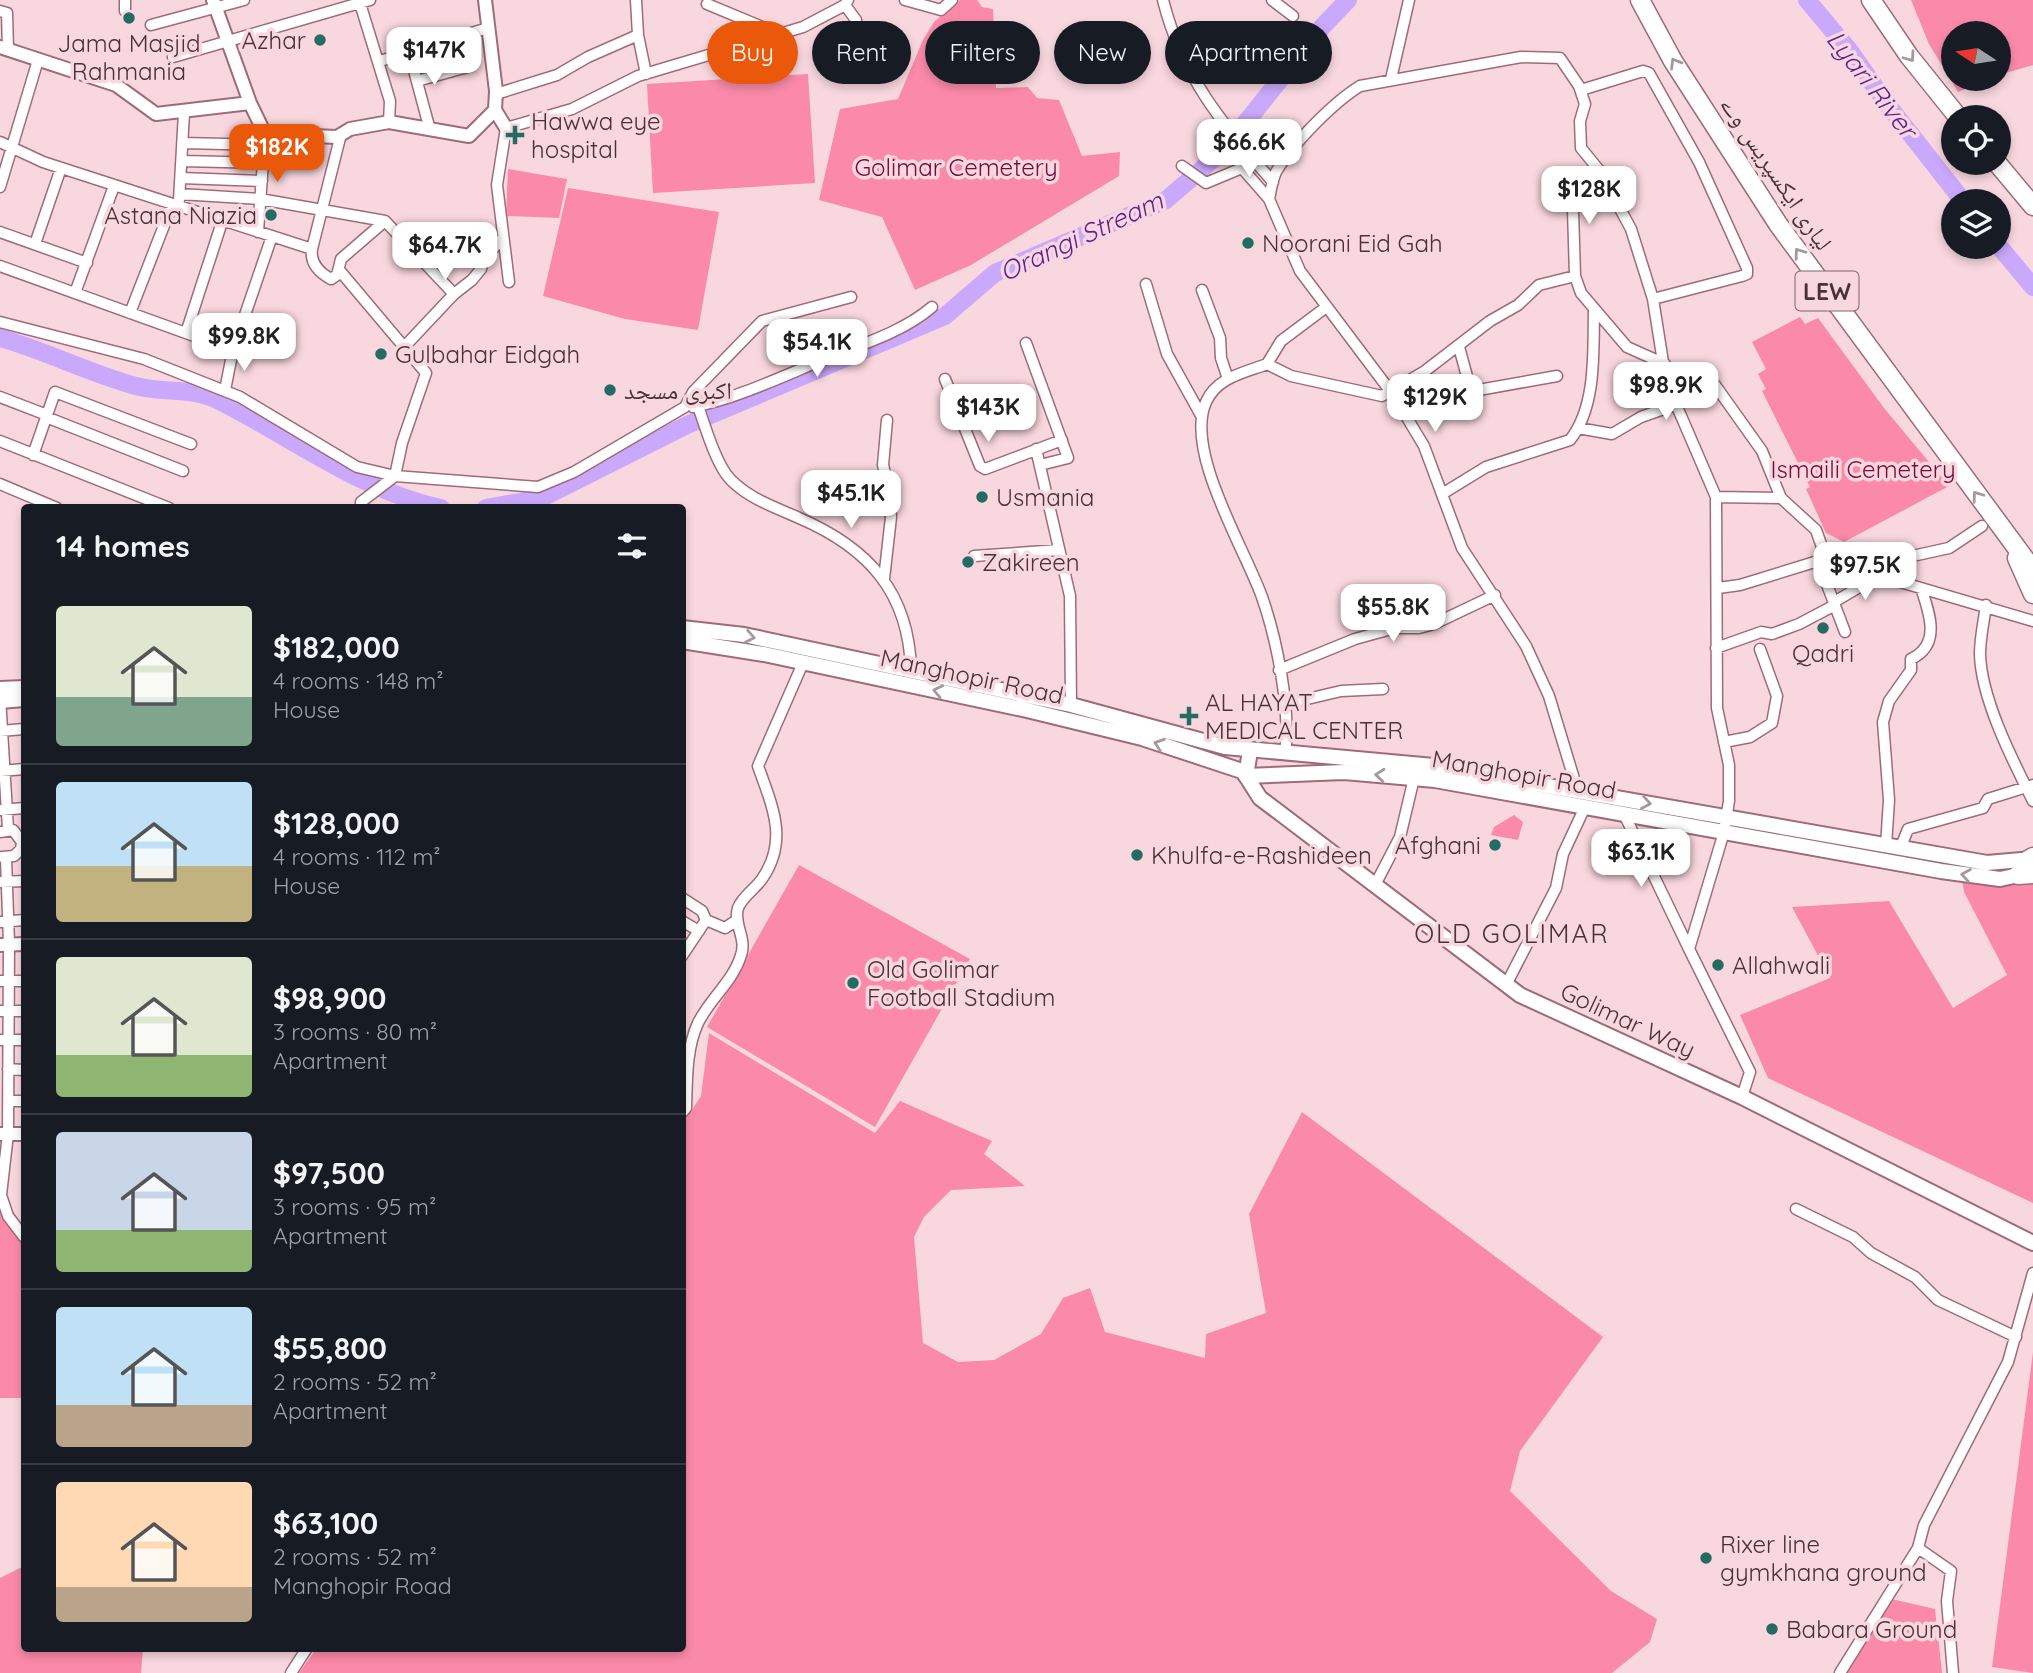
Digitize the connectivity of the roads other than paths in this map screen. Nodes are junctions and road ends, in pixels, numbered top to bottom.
1 (244, 0) edge
2 (487, 0) edge
3 (636, 0) edge
4 (905, 0) edge
5 (952, 0) edge
6 (1163, 0) edge
7 (1272, 0) edge
8 (1409, 0) edge
9 (1640, 0) edge
10 (1871, 0) edge
11 (363, 1) edge
12 (847, 3) edge
13 (215, 4) edge
14 (708, 4) dead end
15 (0, 11) edge
16 (1293, 16) dead end
17 (748, 21) edge
18 (856, 21) edge
19 (151, 25) dead end
20 (488, 28) junction
21 (798, 28) edge
22 (638, 35) junction
23 (228, 43) junction
24 (2, 48) edge
25 (409, 52) junction
26 (707, 56) edge
27 (173, 57) dead end
28 (38, 60) junction
29 (380, 61) junction
30 (471, 66) dead end
31 (646, 74) junction
32 (1391, 79) junction
33 (417, 81) junction
34 (1581, 90) junction
35 (496, 94) junction
36 (250, 103) junction
37 (1948, 105) edge
38 (495, 110) junction
39 (184, 113) junction
40 (389, 122) junction
41 (506, 128) junction
42 (430, 130) junction
43 (341, 134) junction
44 (265, 139) junction
45 (0, 142) edge
46 (183, 143) junction
47 (12, 148) junction
48 (182, 161) junction
49 (263, 163) junction
50 (1182, 166) dead end
51 (61, 168) junction
52 (2007, 175) edge
53 (1572, 177) dead end
54 (181, 178) junction
55 (262, 181) junction
56 (1273, 182) junction
57 (114, 186) junction
58 (0, 187) edge
59 (180, 194) junction
60 (260, 199) junction
61 (1269, 199) junction
62 (175, 206) junction
63 (2033, 206) edge
64 (324, 212) junction
65 (385, 221) junction
66 (222, 222) junction
67 (0, 232) edge
68 (258, 232) junction
69 (272, 236) junction
70 (502, 239) junction
71 (35, 244) junction
72 (312, 249) junction
73 (87, 263) junction
74 (0, 266) edge
75 (340, 271) junction
76 (1575, 276) junction
77 (509, 282) dead end
78 (1146, 284) dead end
79 (1202, 289) dead end
80 (75, 293) junction
81 (454, 294) junction
82 (851, 296) dead end
83 (1653, 299) junction
84 (932, 307) dead end
85 (1325, 308) junction
86 (1594, 310) junction
87 (130, 313) junction
88 (0, 322) edge
89 (186, 333) junction
90 (1026, 343) dead end
91 (406, 345) junction
92 (1459, 347) junction
93 (233, 350) junction
94 (1267, 364) junction
95 (1665, 364) junction
96 (1557, 376) dead end
97 (945, 379) dead end
98 (1228, 379) junction
99 (1715, 385) dead end
100 (225, 390) junction
101 (693, 391) junction
102 (1473, 391) junction
103 (1392, 393) junction
104 (0, 397) edge
105 (1675, 405) junction
106 (699, 406) junction
107 (685, 407) junction
108 (1406, 414) junction
109 (47, 416) junction
110 (887, 420) dead end
111 (1204, 421) junction
112 (1578, 428) junction
113 (1062, 440) junction
114 (0, 441) edge
115 (191, 444) dead end
116 (1036, 449) junction
117 (33, 455) junction
118 (1040, 465) junction
119 (183, 471) dead end
120 (395, 476) junction
121 (0, 484) edge
122 (1442, 494) junction
123 (1716, 497) junction
124 (1781, 498) junction
125 (48, 504) edge
126 (159, 504) edge
127 (362, 504) edge
128 (1982, 526) dead end
129 (2008, 537) junction
130 (1059, 550) junction
131 (974, 556) dead end
132 (1823, 561) junction
133 (1866, 566) junction
134 (2033, 570) edge
135 (1886, 576) junction
136 (884, 579) junction
137 (1718, 588) junction
138 (1921, 588) junction
139 (2033, 594) edge
140 (1495, 595) junction
141 (1835, 603) junction
142 (1986, 605) junction
143 (2033, 621) edge
144 (686, 628) edge
145 (1845, 632) dead end
146 (686, 642) edge
147 (1716, 648) junction
148 (1760, 649) dead end
149 (803, 663) junction
150 (911, 670) junction
151 (1279, 670) junction
152 (21, 688) edge
153 (0, 689) edge
154 (1383, 689) dead end
155 (0, 695) edge
156 (21, 699) edge
157 (0, 701) edge
158 (1286, 704) junction
159 (1071, 705) junction
160 (21, 729) edge
161 (1, 731) edge
162 (1724, 742) junction
163 (1250, 751) junction
164 (1285, 754) junction
165 (21, 769) edge
166 (2, 771) edge
167 (1246, 776) junction
168 (1414, 778) junction
169 (2029, 786) edge
170 (1578, 792) junction
171 (2033, 801) edge
172 (1585, 807) junction
173 (21, 808) edge
174 (3, 809) edge
175 (1624, 814) junction
176 (1725, 825) junction
177 (4, 831) edge
178 (21, 839) edge
179 (21, 848) edge
180 (1893, 848) junction
181 (3, 857) edge
182 (2030, 866) edge
183 (21, 881) edge
184 (3, 882) edge
185 (1375, 885) junction
186 (686, 901) edge
187 (706, 920) junction
188 (737, 920) junction
189 (4, 921) edge
190 (686, 923) edge
191 (699, 931) junction
192 (4, 944) edge
193 (686, 947) edge
194 (1689, 949) junction
195 (4, 981) edge
196 (1506, 985) junction
197 (4, 1011) edge
198 (4, 1040) edge
199 (8, 1069) junction
200 (21, 1070) edge
201 (1742, 1097) junction
202 (8, 1101) junction
203 (21, 1101) edge
204 (686, 1108) edge
205 (4, 1134) edge
206 (1796, 1209) dead end
207 (21, 1233) edge
208 (2033, 1243) edge
209 (2033, 1273) edge
210 (2016, 1337) junction
211 (1918, 1548) junction
212 (304, 1652) edge
213 (291, 1673) edge
214 (1840, 1673) edge
215 (1953, 1673) edge

1 - 13 street
2 - 20 street
3 - 22 street
4 - 5 street
6 - 56 street
7 - 16 street
8 - 32 street
129 -> 9 highway, لیاری ایکسپریس وے / LEW
10 -> 37 highway
11 - 23 street
11 - 29 street
12 - 18 street
12 - 21 street
13 - 19 street
13 - 23 street
14 - 17 street
15 - 24 street
20 - 25 street
20 - 35 street
22 - 31 street
22 - 35 street
23 - 27 street
23 - 36 street
24 - 28 street
25 - 29 street
25 - 33 street
26 - 31 street
28 - 39 street
28 - 47 street
29 - 40 street
30 - 33 street
31 - 41 street
32 - 34 street
32 - 56 street
33 - 42 street
34 - 83 street
34 - 83 street
35 - 38 street
36 - 39 street
36 - 44 street
38 - 41 street
38 - 42 street
39 - 46 street
40 - 42 street
40 - 43 street
41 - 70 street
43 - 44 street
43 - 64 street
44 - 46 street
44 - 49 street
45 - 47 street
46 - 48 street
47 - 51 street
47 - 58 street
48 - 49 street
48 - 54 street
49 - 55 street
50 - 61 street
51 - 57 street
51 - 71 street
52 - 63 highway
53 - 76 street
54 - 55 street
54 - 59 street
55 - 60 street
56 - 61 street
57 - 62 street
57 - 73 street
59 - 60 street
59 - 62 street
60 - 64 street
60 - 68 street
61 - 85 street
62 - 66 street
62 - 87 street
64 - 65 street
64 - 72 street
65 - 75 street
65 - 81 street
66 - 68 street
66 - 89 street
67 - 71 street
68 - 69 street
69 - 72 street
69 - 93 street
70 - 77 street
70 - 81 street
71 - 73 street
72 - 75 street
73 - 80 street
74 - 80 street
75 - 91 street
76 - 86 street
76 - 92 street
78 - 111 street
79 - 98 street
80 - 87 street
81 - 91 street
82 - 101 street
83 - 95 street
84 - 106 street
85 - 94 street
85 - 103 street
86 - 95 street
86 - 112 street
87 - 89 street
88 - 100 street
89 - 93 street
90 - 113 street
91 - 120 street
92 - 102 street
92 - 103 street
93 - 100 street
94 - 98 street
94 - 103 street
95 - 105 street
96 - 102 street
97 - 116 street
98 - 111 street
99 - 124 street
100 - 120 street
101 - 106 street
101 - 107 street
102 - 108 street
103 - 108 street
104 - 109 street
105 - 112 street
105 - 123 street
106 - 107 street
106 - 136 street
107 - 120 street
108 - 122 street
109 - 115 street
109 - 117 street
109 - 119 street
110 - 136 street
111 - 151 street
112 - 122 street
113 - 116 street
113 - 118 street
114 - 117 street
116 - 118 street
117 - 126 street
118 - 130 street
120 - 127 street
121 - 125 street
122 - 140 street
123 - 124 street
123 - 137 street
124 - 132 street
128 - 133 street
129 - 134 highway, لیاری ایکسپریس وے / LEW
129 - 139 highway, LEW
130 - 131 street
130 - 159 street
132 - 133 street
132 - 137 street
132 - 141 street
133 - 135 street
135 - 138 street
135 - 141 street
136 - 150 street
137 - 147 street
138 - 142 street
138 - 180 street
140 - 151 street
140 - 170 street
141 - 145 street
141 - 147 street
142 - 143 street
142 - 169 street
144 -> 150 main road, Manghopir Road
146 - 149 main road, Manghopir Road
147 - 162 street
148 - 162 street
167 -> 149 main road, Manghopir Road
149 - 188 street
150 - 159 main road, Manghopir Road
151 - 158 street
152 - 153 main road
154 - 158 street
155 - 157 street
156 - 157 main road
157 - 161 street
158 - 164 street
159 - 163 main road, Manghopir Road
160 - 161 street
161 - 166 street
162 - 176 street
163 - 164 main road, Manghopir Road
163 - 167 main road
164 - 170 main road, Manghopir Road
165 - 166 street
166 - 174 street
168 -> 167 main road, Manghopir Road
167 - 185 main road, Golimar Way
168 - 172 main road, Manghopir Road
168 - 185 street
169 - 171 street
169 - 180 street
170 -> 176 main road, Manghopir Road
172 - 175 main road, Manghopir Road
172 - 196 street
173 - 174 street
174 - 177 street
175 - 176 main road, Manghopir Road
175 - 194 street
176 - 180 main road, Manghopir Road
182 -> 176 main road, Manghopir Road
176 - 194 street
177 - 178 street
179 - 181 street
180 - 182 main road, Manghopir Road
181 - 184 street
183 - 184 street
184 - 189 street
185 - 196 main road, Golimar Way
186 - 187 street
187 - 188 street
187 - 191 street
188 - 204 street
189 - 192 street
190 - 191 street
191 - 193 street
192 - 195 street
194 - 201 street
195 - 197 street
196 - 201 main road, Golimar Way
197 - 198 street
198 - 199 street
199 - 200 street
199 - 202 street
201 - 208 main road, Golimar Way
202 - 203 street
202 - 205 street
205 - 207 street
206 - 210 street
209 - 210 street
210 - 211 street
211 - 214 street
211 - 215 street
212 - 213 street

